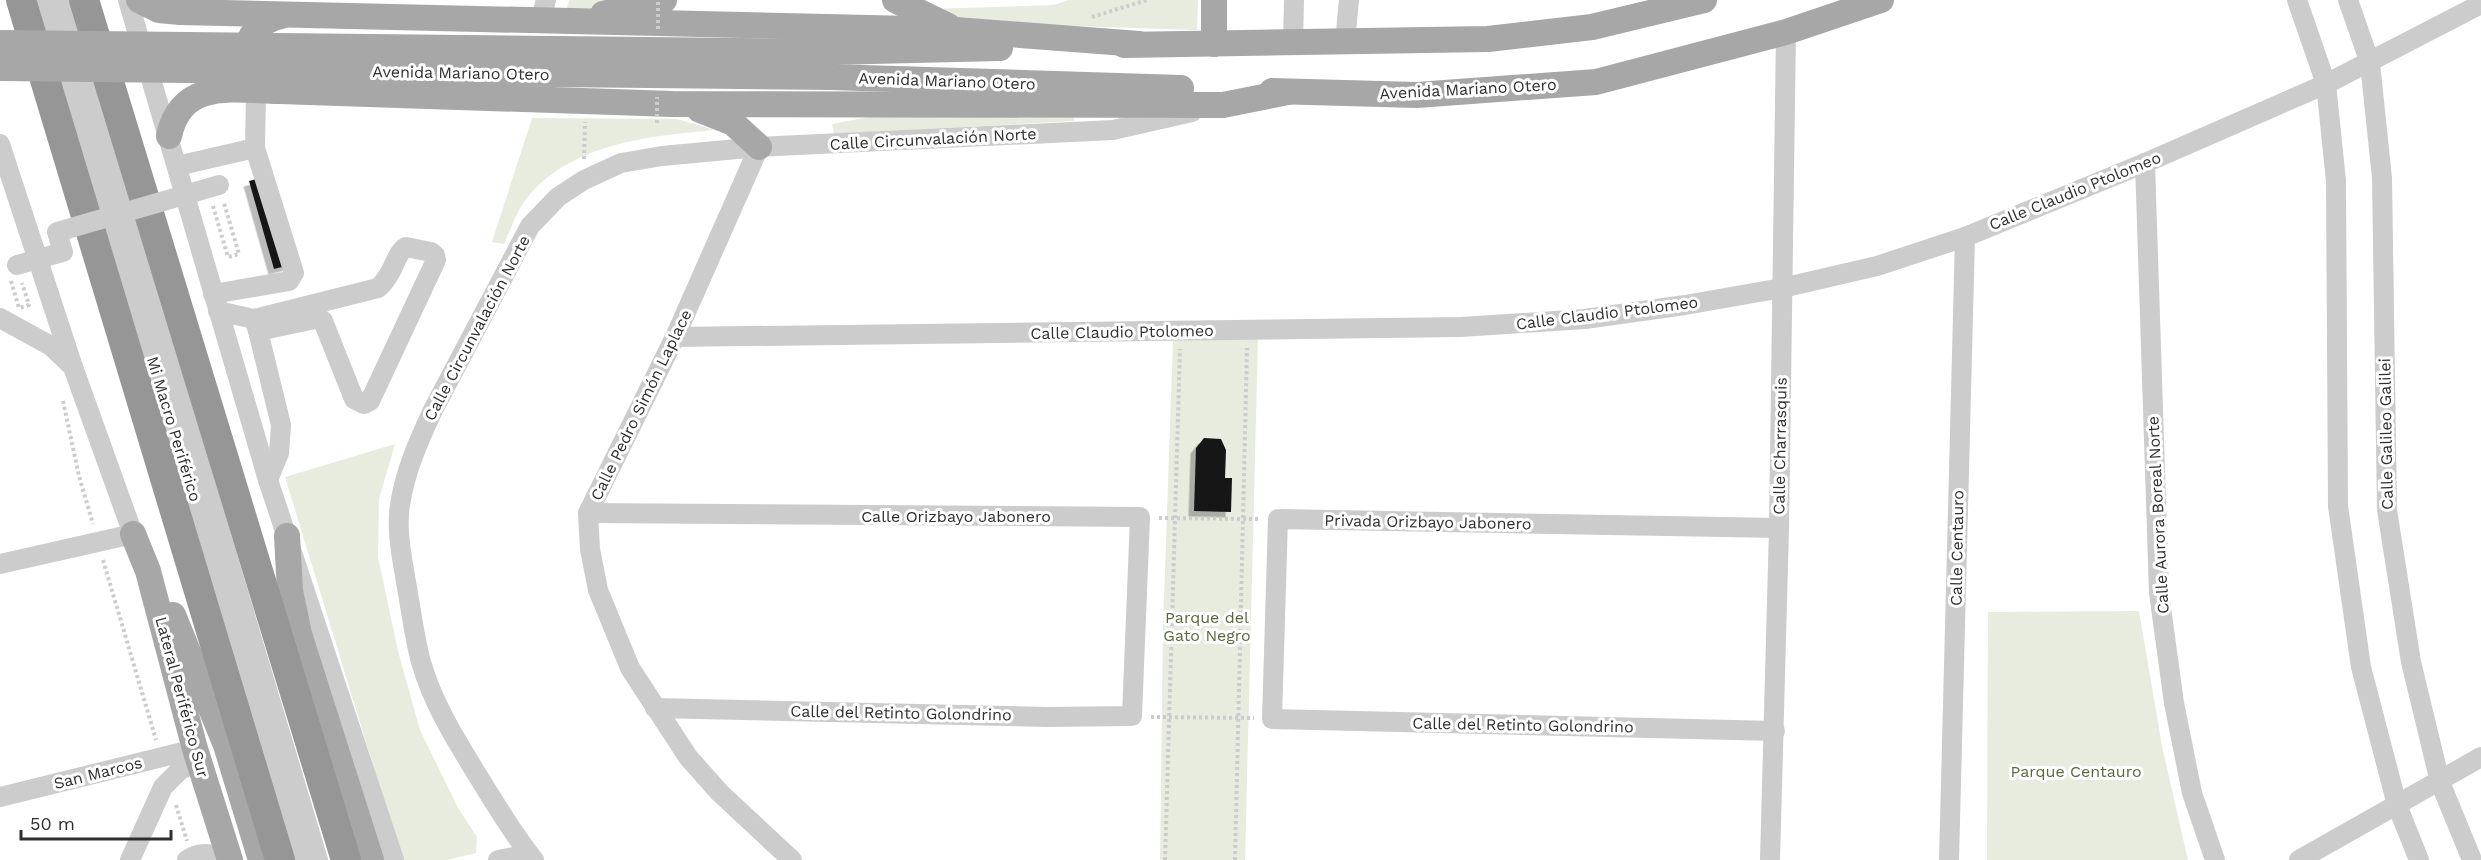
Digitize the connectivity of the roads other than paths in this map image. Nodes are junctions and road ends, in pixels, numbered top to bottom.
1 (21, 0) edge
2 (41, 0) edge
3 (61, 0) edge
4 (84, 0) edge
5 (128, 0) edge
6 (139, 0) edge
7 (664, 0) edge
8 (895, 0) edge
9 (1214, 0) edge
10 (1294, 0) edge
11 (1349, 0) edge
12 (1704, 0) edge
13 (1881, 0) edge
14 (2297, 0) edge
15 (2348, 0) edge
16 (2481, 4) edge
17 (313, 8) edge
18 (543, 11) edge
19 (281, 16) junction
20 (569, 23) junction
21 (956, 30) junction
22 (1786, 32) junction
23 (1345, 42) junction
24 (0, 43) edge
25 (1293, 43) junction
26 (1138, 44) junction
27 (1214, 44) junction
28 (2370, 63) junction
29 (830, 64) junction
30 (0, 68) edge
31 (2326, 84) junction
32 (255, 91) junction
33 (290, 91) junction
34 (1288, 92) junction
35 (673, 105) junction
36 (1223, 105) junction
37 (169, 136) junction
38 (759, 147) junction
39 (255, 148) junction
40 (2, 154) edge
41 (2145, 163) junction
42 (177, 166) junction
43 (219, 185) road end
44 (9, 197) edge
45 (1965, 237) junction
46 (14, 272) road end
47 (1782, 288) junction
48 (216, 302) junction
49 (0, 318) edge
50 (256, 325) junction
51 (675, 337) junction
52 (73, 367) junction
53 (268, 480) junction
54 (588, 513) junction
55 (1779, 528) junction
56 (134, 534) junction
57 (287, 536) junction
58 (0, 564) edge
59 (147, 571) junction
60 (656, 708) junction
61 (1132, 709) joint
62 (1272, 719) joint
63 (1775, 731) junction
64 (197, 755) junction
65 (2481, 758) edge
66 (2440, 782) junction
67 (0, 797) edge
68 (2397, 805) junction
69 (531, 857) edge
70 (130, 860) edge
71 (187, 860) edge
72 (229, 860) edge
73 (261, 860) edge
74 (280, 860) edge
75 (303, 860) edge
76 (318, 860) edge
77 (346, 860) edge
78 (371, 860) edge
79 (394, 860) edge
80 (498, 860) edge
81 (792, 860) edge
82 (1770, 860) edge
83 (1949, 860) edge
84 (2215, 860) edge
85 (2299, 860) edge
86 (2419, 860) edge
87 (2472, 860) edge

1 - 74 highway
2 - 75 street, Mi Macro Periférico
3 - 76 street, Mi Macro Periférico
4 - 77 highway
5 - 37 street
6 - 19 main road
7 - 20 main road
8 - 21 main road
9 - 27 main road
10 - 25 street
11 - 23 street
12 - 23 main road, Avenida Mariano Otero
13 - 22 main road, Avenida Mariano Otero
14 - 31 street
15 - 28 street, Calle Galileo Galilei
16 - 28 street, Calle Claudio Ptolomeo
17 - 18 main road
17 - 19 main road
18 - 20 main road
19 - 33 main road
20 - 21 main road
21 - 26 main road
22 - 34 main road, Avenida Mariano Otero
22 - 47 street, Calle Charrasquis
23 - 25 main road, Avenida Mariano Otero
24 - 29 main road, Avenida Mariano Otero, bridge
25 - 27 main road, Avenida Mariano Otero
26 - 27 main road, Avenida Mariano Otero
26 - 29 main road, Avenida Mariano Otero
28 - 31 street, Calle Claudio Ptolomeo
28 - 66 street, Calle Galileo Galilei
29 - 30 main road, Avenida Mariano Otero, bridge
29 - 34 main road, Avenida Mariano Otero
31 - 41 street, Calle Claudio Ptolomeo
31 - 68 street
32 - 33 main road
32 - 37 main road
32 - 39 street
33 - 35 main road
34 - 36 main road
35 - 36 main road
35 - 38 main road
36 - 38 street, Calle Circunvalación Norte
37 - 42 street
38 - 51 street, Calle Pedro Simón Laplace
38 - 69 street, Calle Circunvalación Norte
39 - 42 street
39 - 48 street
40 - 44 street
41 - 45 street, Calle Claudio Ptolomeo
41 - 84 street, Calle Aurora Boreal Norte
42 - 48 street
43 - 46 street, bridge
44 - 52 street
45 - 47 street, Calle Claudio Ptolomeo
45 - 83 street, Calle Centauro
47 - 51 street, Calle Claudio Ptolomeo
47 - 55 street, Calle Charrasquis
48 - 50 street
48 - 53 street
49 - 52 street
50 - 50 street
50 - 53 street
51 - 54 street, Calle Pedro Simón Laplace
52 - 56 street
53 - 57 street
54 - 60 street, Calle Pedro Simón Laplace
54 - 61 street, Calle Orizbayo Jabonero
55 - 62 street, Privada Orizbayo Jabonero
55 - 63 street, Calle Charrasquis
56 - 58 street
56 - 59 main road, Lateral Periférico Sur
57 - 78 main road
57 - 79 street
59 - 64 main road, Lateral Periférico Sur
59 - 73 main road
60 - 61 street, Calle del Retinto Golondrino
60 - 81 street, Calle Pedro Simón Laplace
62 - 63 street, Calle del Retinto Golondrino
63 - 82 street, Calle Charrasquis
64 - 67 street, San Marcos
64 - 70 street
64 - 72 main road, Lateral Periférico Sur
65 - 66 street
66 - 68 street
66 - 87 street, Calle Galileo Galilei
68 - 85 street
68 - 86 street
69 - 80 street
71 - 72 street

